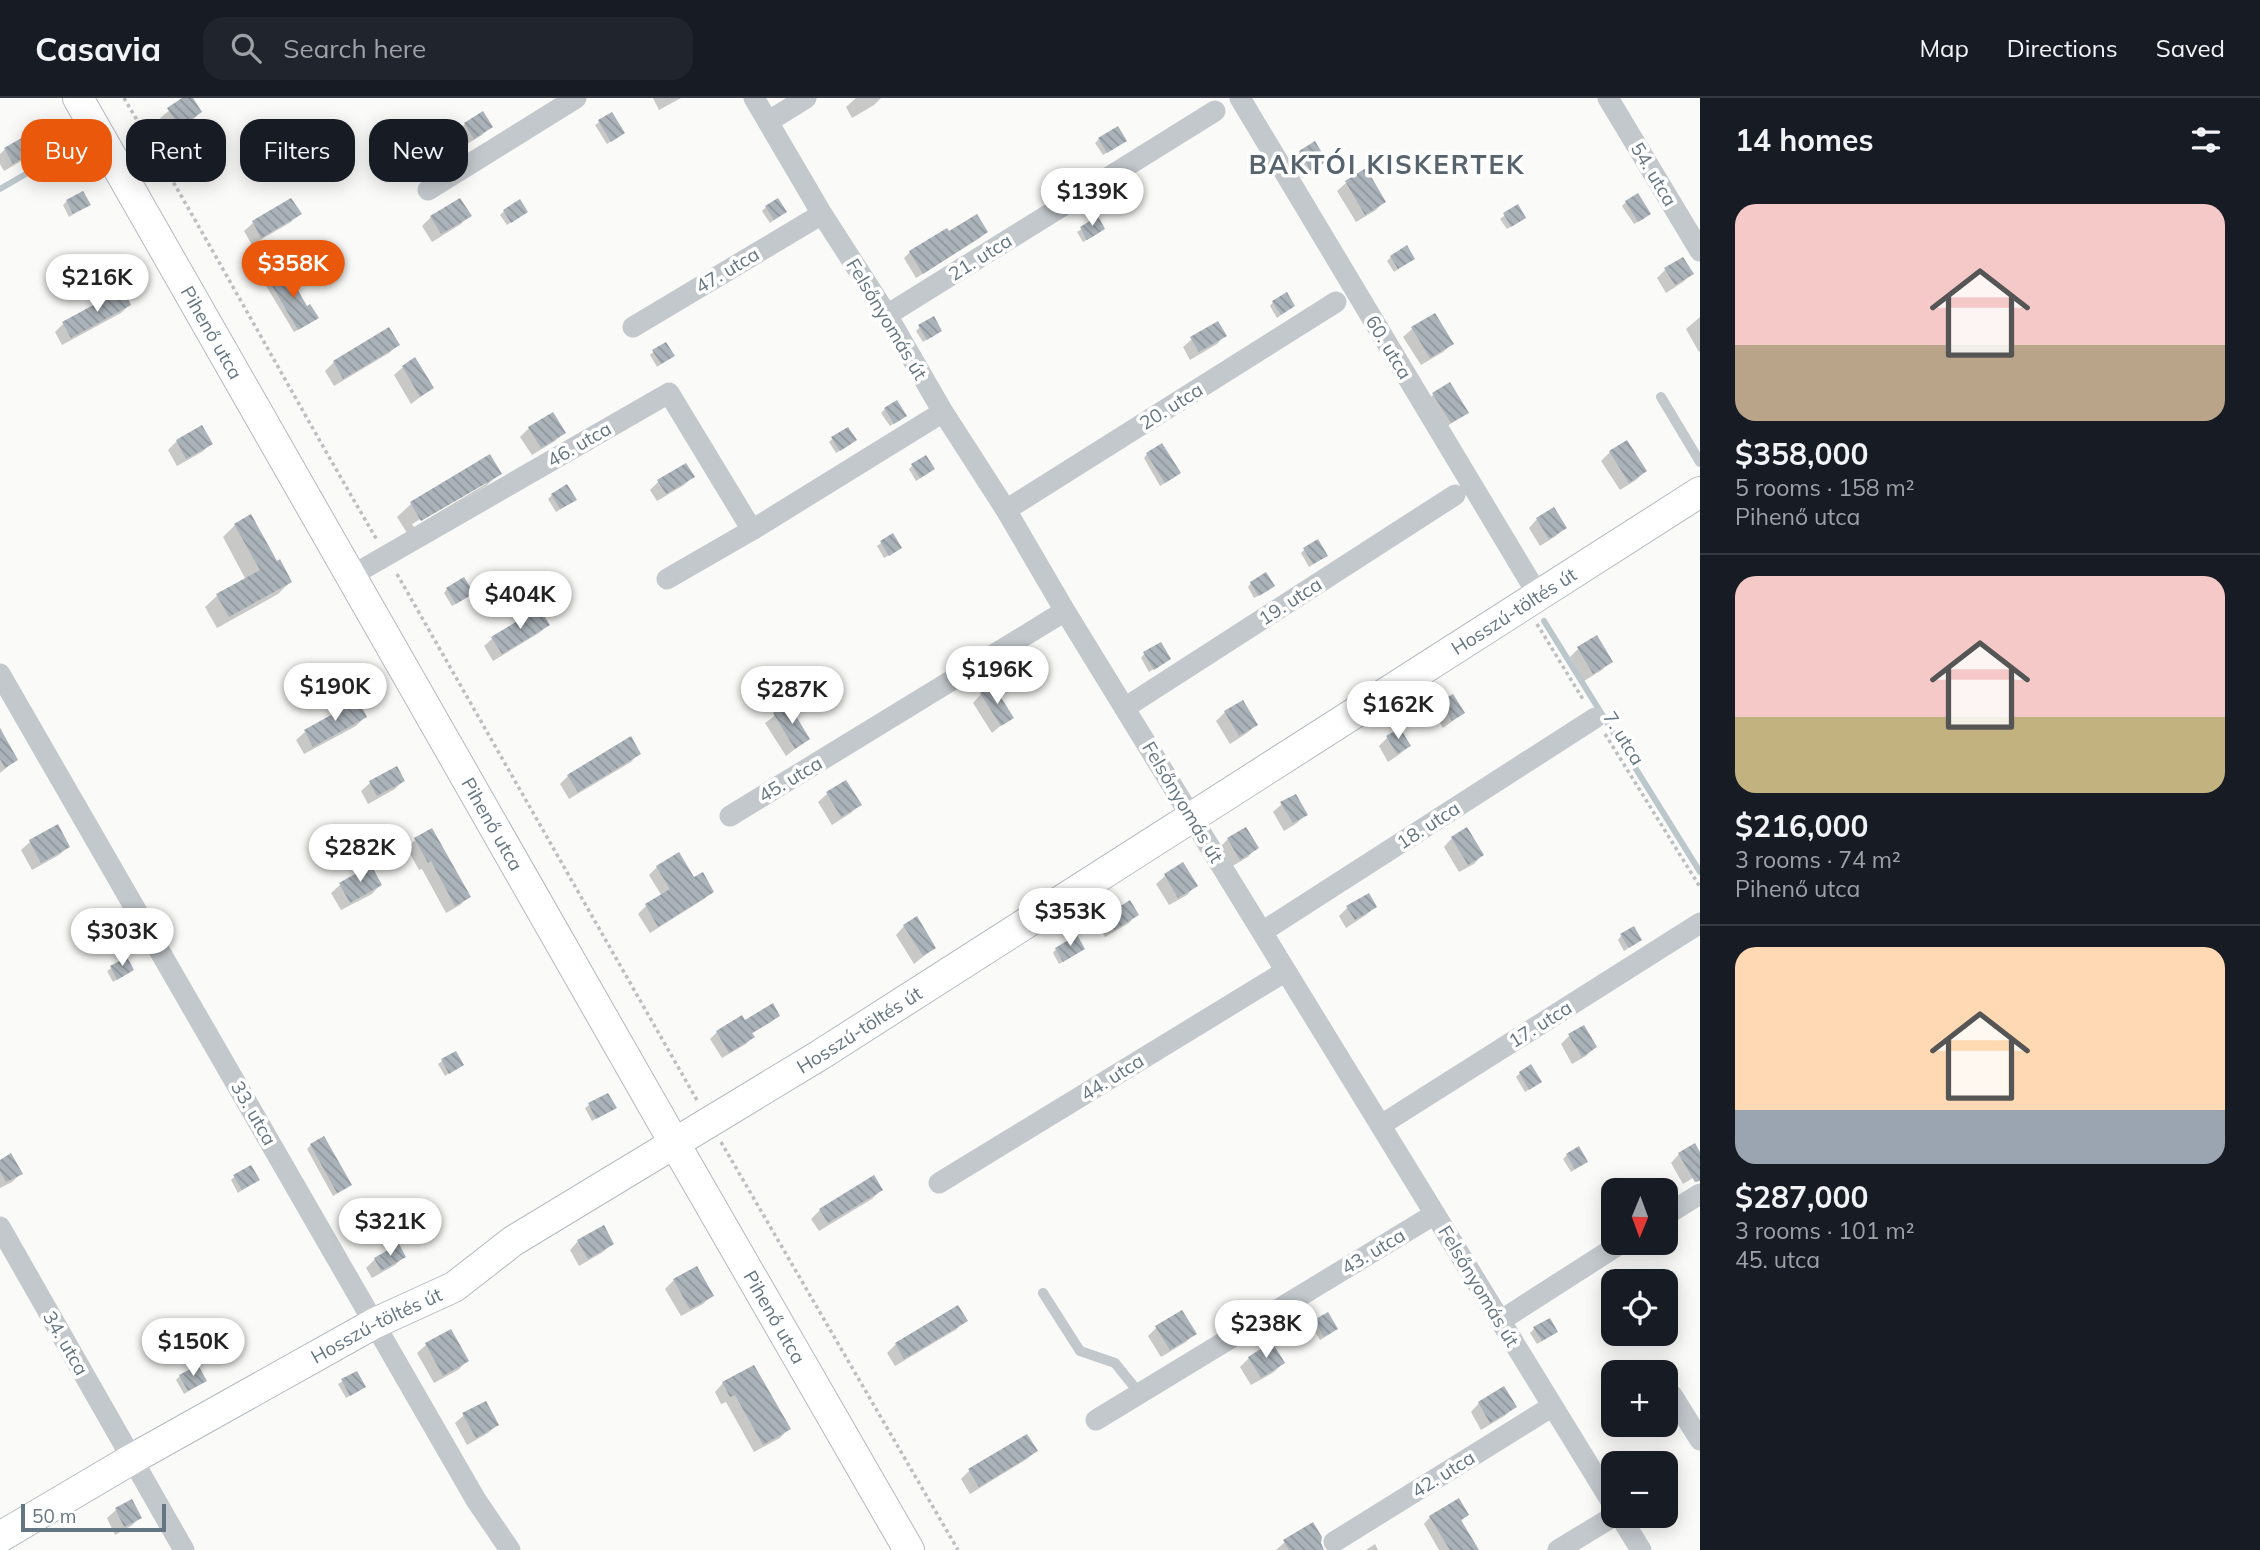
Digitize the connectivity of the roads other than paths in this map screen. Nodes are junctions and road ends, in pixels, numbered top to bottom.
1 (78, 98) edge
2 (576, 98) edge
3 (754, 98) edge
4 (806, 98) edge
5 (1240, 98) edge
6 (1608, 98) edge
7 (1215, 111) dead end
8 (769, 121) junction
9 (428, 190) dead end
10 (822, 214) junction
11 (1700, 251) edge
12 (1336, 302) dead end
13 (887, 315) junction
14 (633, 327) dead end
15 (1661, 397) dead end
16 (943, 412) junction
17 (1700, 462) edge
18 (1700, 492) edge
19 (1455, 495) dead end
20 (1006, 510) junction
21 (752, 530) junction
22 (351, 576) junction
23 (667, 579) dead end
24 (1531, 599) junction
25 (1065, 611) junction
26 (0, 674) edge
27 (1126, 707) junction
28 (1595, 718) road end
29 (730, 816) dead end
30 (1191, 816) junction
31 (1700, 923) edge
32 (1262, 932) junction
33 (1286, 971) junction
34 (1381, 1125) junction
35 (675, 1144) junction
36 (939, 1183) dead end
37 (1700, 1194) edge
38 (1678, 1208) edge
39 (1435, 1214) junction
40 (0, 1227) edge
41 (1603, 1255) edge
42 (1043, 1293) dead end
43 (1500, 1321) junction
44 (375, 1323) junction
45 (1140, 1394) junction
46 (1678, 1405) edge
47 (1551, 1407) junction
48 (1096, 1420) dead end
49 (1700, 1440) edge
50 (132, 1459) junction
51 (1601, 1486) edge
52 (1601, 1524) edge
53 (1627, 1528) edge
54 (0, 1537) edge
55 (1334, 1542) dead end
56 (184, 1550) edge
57 (510, 1550) edge
58 (909, 1550) edge
59 (1558, 1550) edge
60 (1641, 1550) edge

1 - 22 street, Pihenő utca
2 - 9 street
3 - 8 street, Felsőnyomás út
4 - 8 street
5 - 24 street, 60. utca
6 - 11 street, 54. utca
7 - 13 street, 21. utca
8 - 10 street, Felsőnyomás út
10 - 13 street, Felsőnyomás út
10 - 14 street, 47. utca
12 - 20 street, 20. utca
13 - 16 street, Felsőnyomás út
15 - 17 lane
16 - 20 street, Felsőnyomás út
16 - 21 street
18 - 24 street, Hosszú-töltés út
19 - 27 street, 19. utca
20 - 25 street, Felsőnyomás út
21 - 22 street, 46. utca
21 - 23 street
22 - 35 street, Pihenő utca
24 - 30 street, Hosszú-töltés út
25 - 27 street, Felsőnyomás út
25 - 29 street, 45. utca
26 - 44 street, 33. utca
27 - 30 street, Felsőnyomás út
28 - 32 street, 18. utca
30 - 32 street, Felsőnyomás út
30 - 35 street, Hosszú-töltés út
31 - 34 street, 17. utca
32 - 33 street, Felsőnyomás út
33 - 34 street, Felsőnyomás út
33 - 36 street, 44. utca
34 - 39 street, Felsőnyomás út
35 - 44 street, Hosszú-töltés út
35 - 58 street, Pihenő utca
37 - 38 street
39 - 43 street, Felsőnyomás út
39 - 45 street, 43. utca
40 - 50 street, 34. utca
41 - 43 street
42 - 45 lane
43 - 47 street, Felsőnyomás út
44 - 50 street, Hosszú-töltés út
44 - 57 street, 33. utca
45 - 48 street, 43. utca
46 - 49 street
47 - 51 street, Felsőnyomás út
47 - 55 street, 42. utca
50 - 54 street, Hosszú-töltés út
50 - 56 street, 34. utca
52 - 59 street
53 - 60 street

